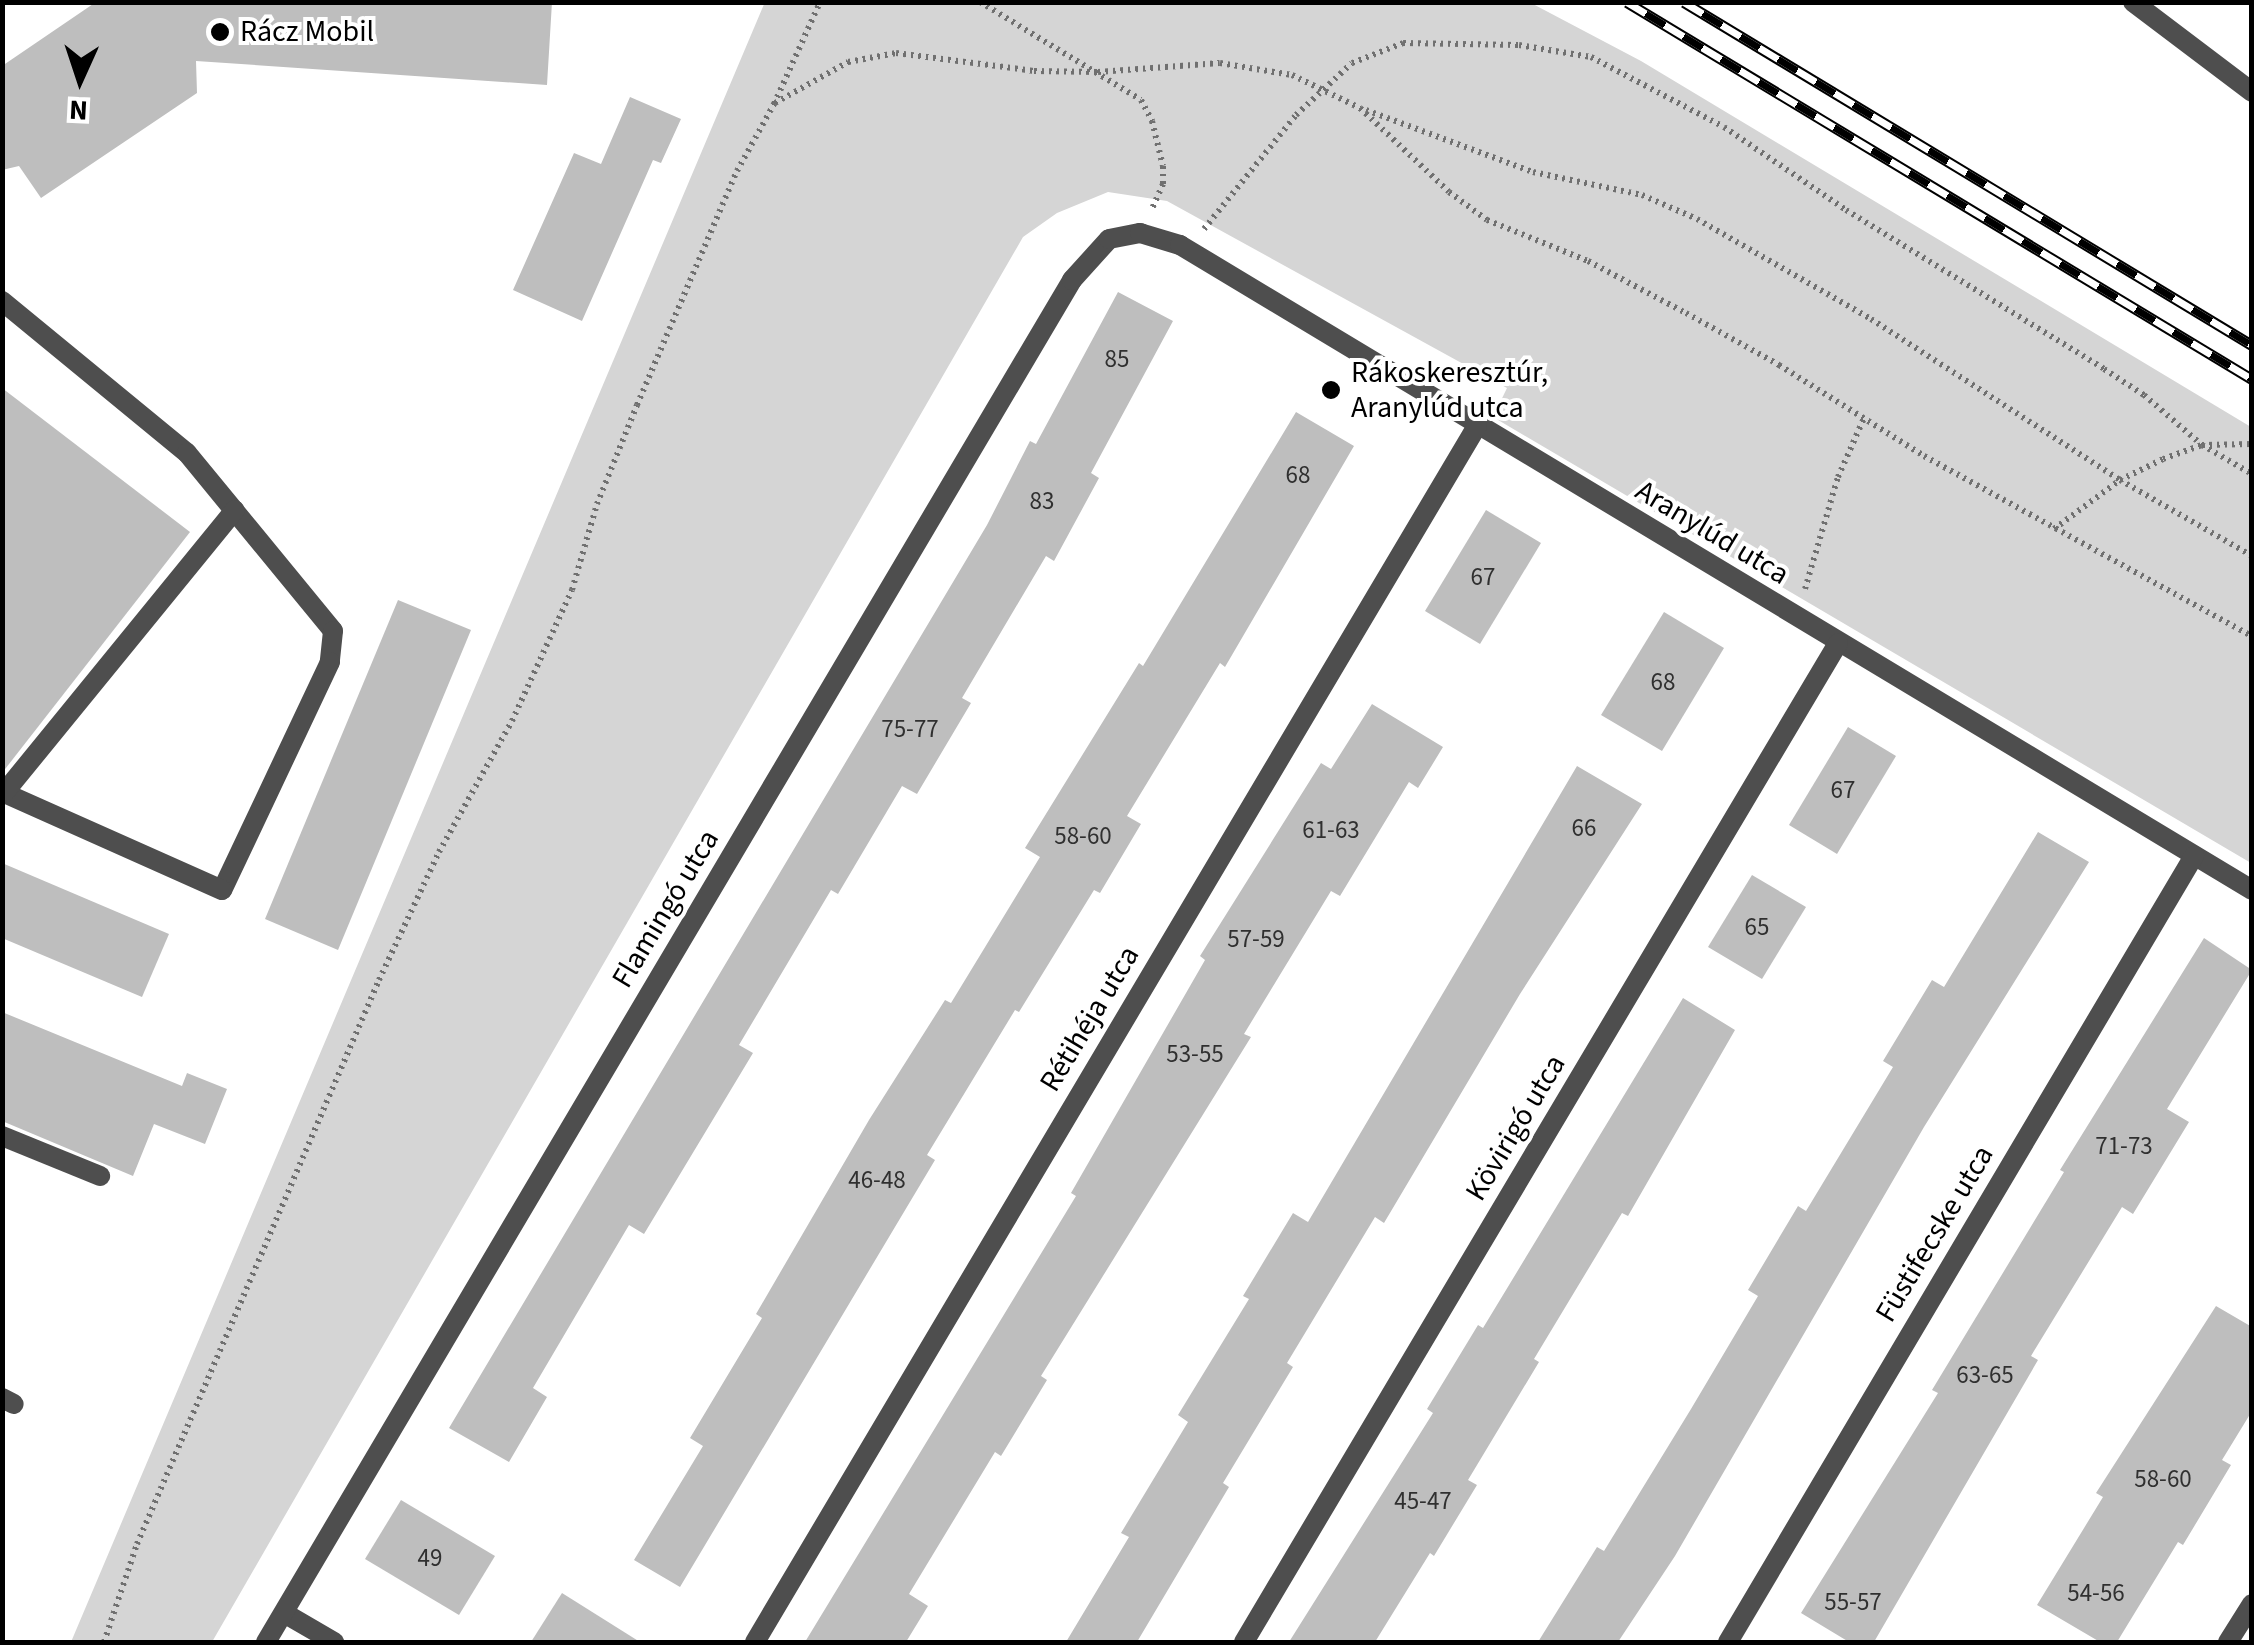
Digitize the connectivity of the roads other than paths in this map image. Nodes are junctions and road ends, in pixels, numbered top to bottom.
1 (2133, 2) edge
2 (2252, 92) edge
3 (1140, 233) joint
4 (2, 301) edge
5 (1477, 426) junction
6 (235, 510) junction
7 (1838, 643) junction
8 (3, 792) edge
9 (2194, 856) junction
10 (2252, 890) edge
11 (2, 1136) edge
12 (100, 1176) dead end
13 (2252, 1604) edge
14 (284, 1613) junction
15 (266, 1642) edge
16 (334, 1642) edge
17 (755, 1642) edge
18 (1244, 1642) edge
19 (1728, 1642) edge
20 (2228, 1642) edge

1 - 2 street
3 - 5 street, Aranylúd utca
3 - 14 street, Flamingó utca
4 - 6 street
5 - 7 street, Aranylúd utca
5 - 17 street, Rétihéja utca
6 - 8 street
6 - 8 street
7 - 9 street, Aranylúd utca
7 - 18 street, Kövirigó utca
9 - 10 street, Aranylúd utca
9 - 19 street, Füstifecske utca
11 - 12 street
13 - 20 street
14 - 15 street, Flamingó utca
14 - 16 street

